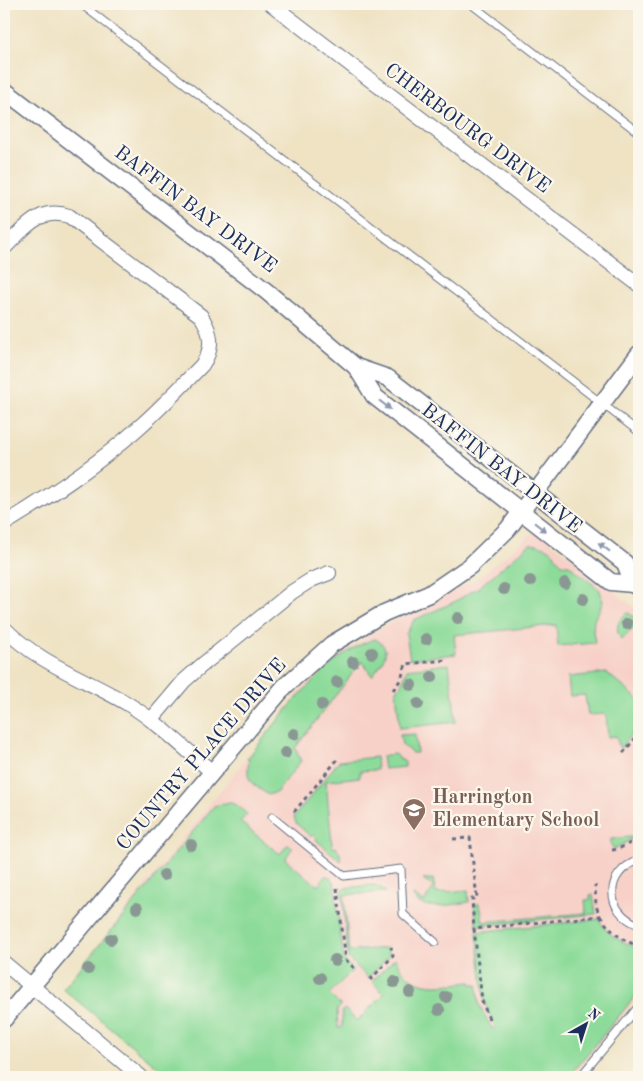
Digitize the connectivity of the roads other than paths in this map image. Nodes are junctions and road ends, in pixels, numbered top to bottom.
1 (81, 4) edge
2 (270, 4) edge
3 (471, 4) edge
4 (4, 90) edge
5 (639, 133) edge
6 (4, 248) edge
7 (639, 285) edge
8 (639, 354) edge
9 (356, 367) junction
10 (601, 404) junction
11 (639, 432) edge
12 (534, 492) junction
13 (520, 512) junction
14 (4, 524) edge
15 (328, 573) dead end
16 (636, 586) edge
17 (4, 628) edge
18 (151, 720) junction
19 (212, 772) junction
20 (272, 816) dead end
21 (639, 860) edge
22 (639, 925) edge
23 (435, 942) dead end
24 (4, 963) edge
25 (31, 986) junction
26 (639, 1006) edge
27 (4, 1019) edge
28 (141, 1077) edge
29 (580, 1077) edge

1 - 10 lane
2 - 7 street, CHERBOURG DRIVE
3 - 5 lane
4 - 9 street, BAFFIN BAY DRIVE
6 - 14 street
8 - 10 street, COUNTRY PLACE DRIVE
9 - 12 street, BAFFIN BAY DRIVE
9 -> 13 street, BAFFIN BAY DRIVE
10 - 11 lane
10 - 12 street, COUNTRY PLACE DRIVE
12 - 13 street, COUNTRY PLACE DRIVE
16 -> 12 street, BAFFIN BAY DRIVE
13 -> 16 street, BAFFIN BAY DRIVE
13 - 19 street, COUNTRY PLACE DRIVE
15 - 18 street
17 - 18 street
18 - 19 street
19 - 25 street, COUNTRY PLACE DRIVE
20 - 23 lane
21 - 22 lane
24 - 25 street
25 - 27 street, COUNTRY PLACE DRIVE
25 - 28 street
26 - 29 lane

